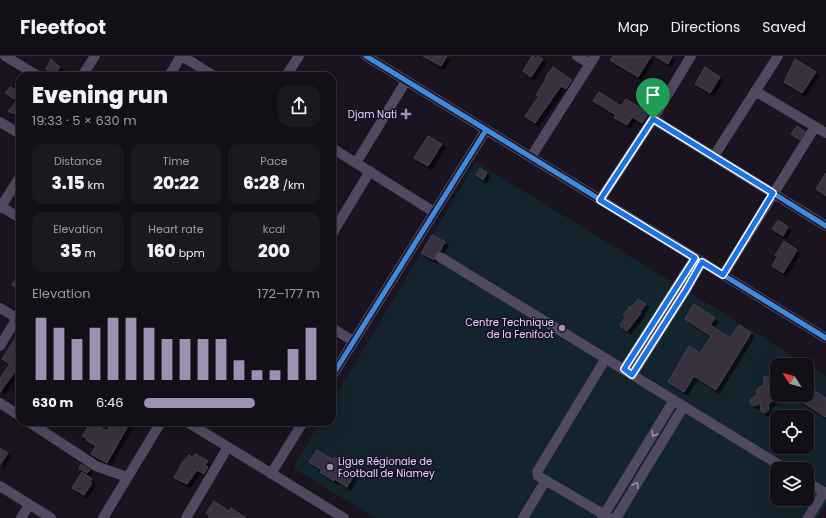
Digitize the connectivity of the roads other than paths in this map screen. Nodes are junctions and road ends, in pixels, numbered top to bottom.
1 (95, 56) edge
2 (182, 56) edge
3 (299, 56) edge
4 (366, 56) edge
5 (577, 56) edge
6 (691, 56) edge
7 (778, 56) edge
8 (8, 57) edge
9 (382, 60) edge
10 (593, 60) edge
11 (32, 72) edge
12 (85, 72) edge
13 (172, 72) edge
14 (208, 72) edge
15 (289, 72) edge
16 (406, 81) junction
17 (755, 91) junction
18 (653, 119) junction
19 (0, 122) edge
20 (815, 127) junction
21 (486, 130) junction
22 (16, 132) edge
23 (826, 133) edge
24 (336, 150) edge
25 (714, 156) junction
26 (531, 158) junction
27 (356, 163) junction
28 (370, 171) junction
29 (16, 183) edge
30 (773, 193) junction
31 (600, 200) junction
32 (0, 207) edge
33 (434, 212) junction
34 (16, 216) edge
35 (826, 226) edge
36 (336, 227) edge
37 (440, 257) dead end
38 (698, 260) junction
39 (723, 275) junction
40 (0, 308) edge
41 (16, 318) edge
42 (16, 322) edge
43 (336, 330) edge
44 (826, 338) edge
45 (353, 341) junction
46 (0, 346) edge
47 (606, 358) junction
48 (336, 369) edge
49 (628, 372) junction
50 (674, 400) junction
51 (0, 403) edge
52 (684, 406) junction
53 (16, 413) edge
54 (34, 426) edge
55 (159, 426) edge
56 (194, 426) edge
57 (301, 426) edge
58 (228, 447) junction
59 (775, 462) edge
60 (271, 474) junction
61 (127, 477) junction
62 (546, 480) junction
63 (0, 486) edge
64 (814, 486) edge
65 (825, 493) edge
66 (29, 505) junction
67 (187, 517) edge
68 (606, 517) edge
69 (21, 518) edge
70 (51, 518) edge
71 (103, 518) edge
72 (344, 518) edge
73 (523, 518) edge
74 (616, 518) edge
75 (808, 518) edge

1 - 12 street
2 - 13 street
2 - 14 street
3 - 15 street
4 - 9 street
5 - 10 street
6 - 18 street
7 - 17 street
8 - 11 street
9 - 16 street
10 - 26 street
16 - 21 street
16 - 27 street
17 - 20 street
17 - 25 street
18 - 25 street
18 - 31 street
19 - 22 street
20 - 23 street
20 - 30 street
21 - 26 street
21 - 33 street
24 - 27 street
25 - 30 street
26 - 31 street
27 - 28 street
28 - 33 street
28 - 36 street
29 - 32 street
30 - 35 street
30 - 39 street
31 - 38 street
32 - 34 street
33 - 45 street
37 - 47 street
38 - 39 street
38 - 49 street
39 - 44 street
40 - 41 street
42 - 46 street
43 - 45 street
45 - 48 street
47 - 49 street
47 - 62 street
49 - 50 street
50 - 52 street
50 -> 68 street
51 - 53 street
52 - 59 street
74 -> 52 street
54 - 61 street
55 - 61 street
56 - 58 street
57 - 60 street
58 - 60 street
58 - 67 street
60 - 72 street
61 - 71 street
62 - 68 street
62 - 73 street
63 - 66 street
64 - 65 street
65 - 75 street
66 - 69 street
66 - 70 street

